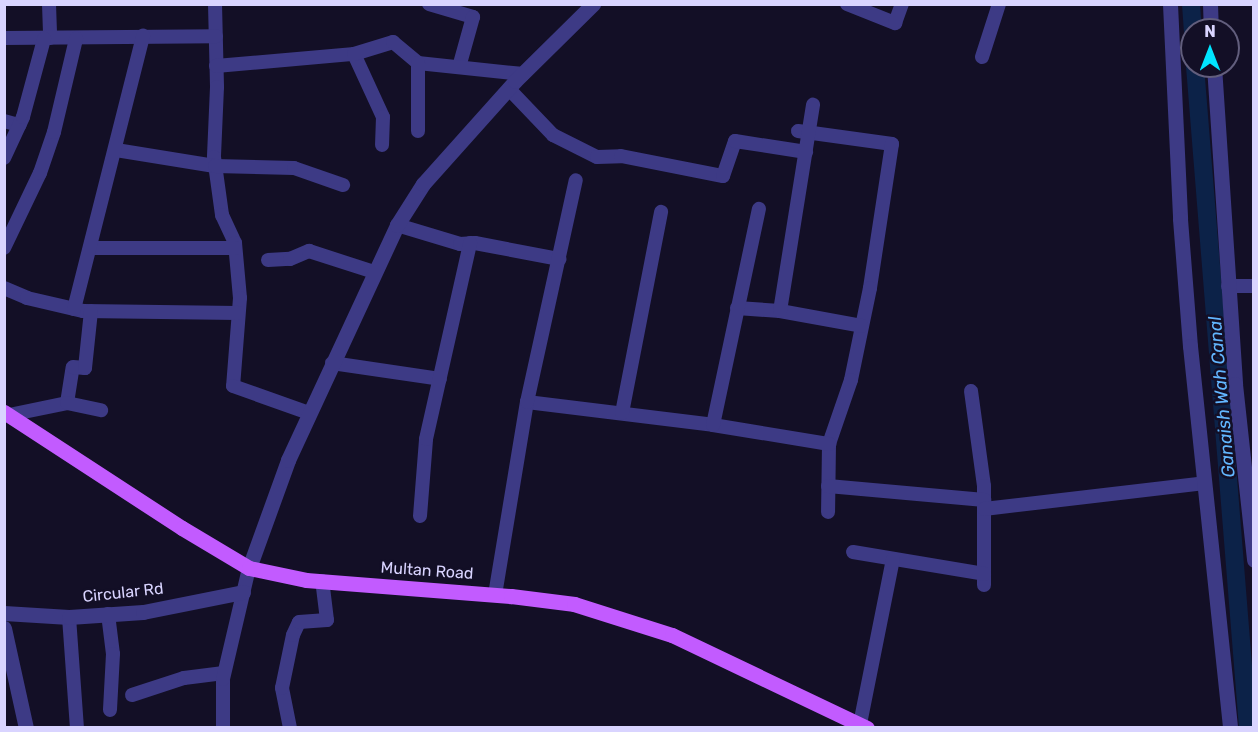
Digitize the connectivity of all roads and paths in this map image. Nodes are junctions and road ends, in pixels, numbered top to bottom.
1 (49, 4) edge
2 (215, 4) edge
3 (429, 4) edge
4 (592, 4) edge
5 (847, 4) edge
6 (902, 4) edge
7 (999, 4) edge
8 (1170, 4) edge
9 (143, 36) junction
10 (216, 36) junction
11 (4, 38) edge
12 (47, 39) junction
13 (76, 39) junction
14 (354, 54) junction
15 (982, 57) dead end
16 (418, 63) junction
17 (216, 66) junction
18 (459, 67) junction
19 (523, 74) junction
20 (1215, 78) edge
21 (509, 89) junction
22 (813, 105) dead end
23 (4, 121) edge
24 (19, 125) junction
25 (418, 131) dead end
26 (803, 132) junction
27 (382, 145) dead end
28 (116, 150) junction
29 (806, 153) junction
30 (4, 158) edge
31 (215, 166) junction
32 (576, 180) dead end
33 (343, 185) dead end
34 (759, 209) dead end
35 (662, 212) dead end
36 (397, 225) junction
37 (470, 243) junction
38 (4, 248) edge
39 (90, 248) junction
40 (235, 248) junction
41 (559, 259) junction
42 (268, 261) dead end
43 (374, 272) junction
44 (1228, 286) junction
45 (1254, 286) edge
46 (4, 288) edge
47 (737, 308) junction
48 (74, 309) junction
49 (91, 311) junction
50 (780, 311) junction
51 (238, 313) junction
52 (862, 326) junction
53 (332, 363) junction
54 (440, 379) junction
55 (970, 391) dead end
56 (527, 402) junction
57 (67, 403) junction
58 (101, 410) dead end
59 (7, 413) edge
60 (309, 413) junction
61 (622, 413) junction
62 (713, 425) junction
63 (829, 444) junction
64 (1249, 476) edge
65 (1204, 483) junction
66 (828, 486) junction
67 (984, 504) junction
68 (828, 512) dead end
69 (420, 516) dead end
70 (853, 552) dead end
71 (1253, 557) edge
72 (893, 559) junction
73 (249, 567) junction
74 (322, 581) junction
75 (243, 592) junction
76 (495, 595) junction
77 (4, 613) edge
78 (108, 614) junction
79 (69, 617) junction
80 (4, 628) edge
81 (224, 673) junction
82 (132, 695) dead end
83 (110, 710) dead end
84 (864, 726) edge
85 (26, 728) edge
86 (77, 728) edge
87 (223, 728) edge
88 (290, 728) edge
89 (1230, 728) edge

1 - 12 street
2 - 10 street
3 - 18 street
4 - 19 street
5 - 6 street
7 - 15 street
8 - 65 street
9 - 10 street
9 - 13 street
9 - 28 street
10 - 17 street
11 - 12 street
12 - 13 street
12 - 24 street
13 - 38 street
14 - 16 street
14 - 17 street
14 - 27 street
16 - 18 street
16 - 25 street
17 - 31 street
18 - 19 street
19 - 21 street
20 - 44 street
21 - 29 street
21 - 36 street
22 - 26 street
23 - 24 street
24 - 30 street
26 - 29 street
26 - 52 street
28 - 31 street
28 - 39 street
29 - 50 street
31 - 33 street
31 - 40 street
32 - 41 street
34 - 47 street
35 - 61 street
36 - 37 street
36 - 43 street
37 - 41 street
37 - 54 street
39 - 40 street
39 - 48 street
40 - 51 street
41 - 56 street
42 - 43 street
43 - 53 street
44 - 45 street
44 - 64 street
46 - 48 street
47 - 50 street
47 - 62 street
48 - 49 street
49 - 51 street
49 - 57 street
50 - 52 street
51 - 60 street
52 - 63 street
53 - 54 street
53 - 60 street
54 - 69 street
55 - 67 street
56 - 61 street
56 - 76 street
57 - 58 street
57 - 59 street
59 - 73 main road, Multan Road
60 - 73 street
61 - 62 street
62 - 63 street
63 - 66 street
64 - 71 street
65 - 67 street
65 - 89 street
66 - 67 street
66 - 68 street
67 - 72 street
70 - 72 street
72 - 84 street
73 - 74 main road, Multan Road
73 - 75 street
74 - 76 main road, Multan Road
74 - 88 street
75 - 78 street, Circular Rd
75 - 81 street
76 - 84 main road, Multan Road
77 - 79 street, Circular Rd
78 - 79 street, Circular Rd
78 - 83 street
79 - 86 street
80 - 85 street
81 - 82 street
81 - 87 street

